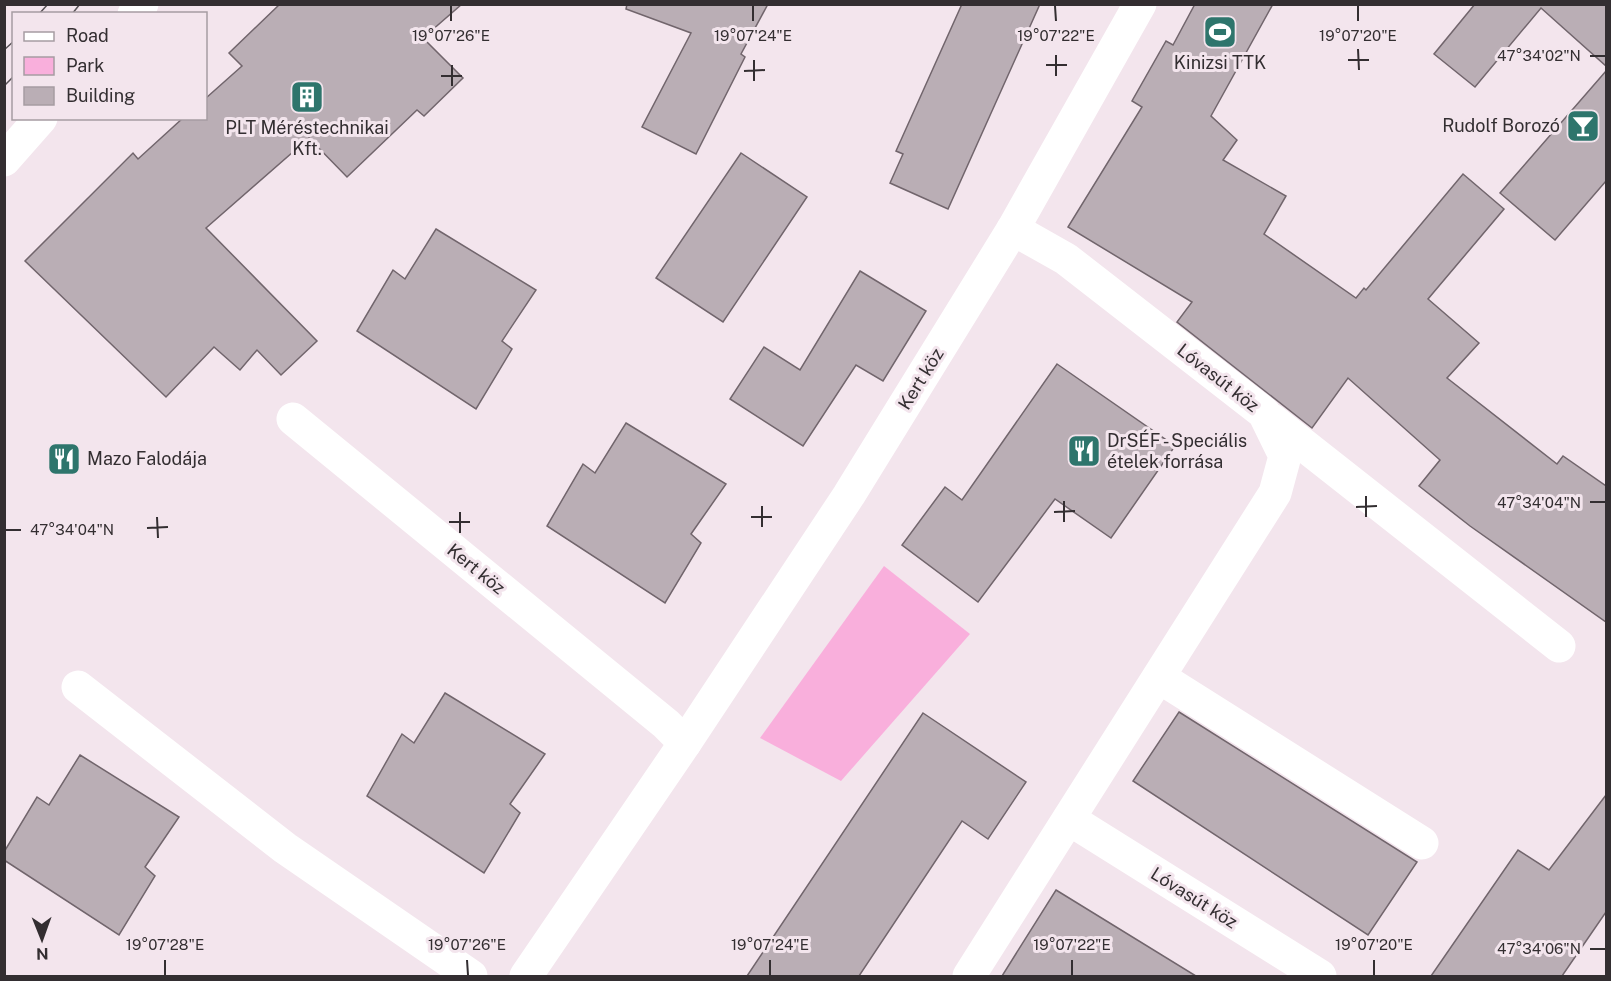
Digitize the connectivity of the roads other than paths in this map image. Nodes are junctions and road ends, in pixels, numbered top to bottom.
1 (1140, 4) edge
2 (39, 120) edge
3 (4, 160) edge
4 (1013, 229) junction
5 (1264, 413) junction
6 (293, 419) dead end
7 (1559, 646) dead end
8 (1159, 677) junction
9 (78, 687) dead end
10 (685, 743) junction
11 (1069, 819) junction
12 (1422, 843) dead end
13 (471, 976) edge
14 (526, 976) edge
15 (969, 976) edge
16 (1320, 976) edge

1 - 4 street, Kert köz
2 - 3 street
4 - 5 street, Lóvasút köz
4 - 10 street, Kert köz
5 - 7 street
5 - 8 street, Lóvasút köz
6 - 10 street, Kert köz
8 - 11 street, Lóvasút köz
8 - 12 street
9 - 13 street
10 - 14 street, Kert köz
11 - 15 street, Lóvasút köz
11 - 16 street, Lóvasút köz

